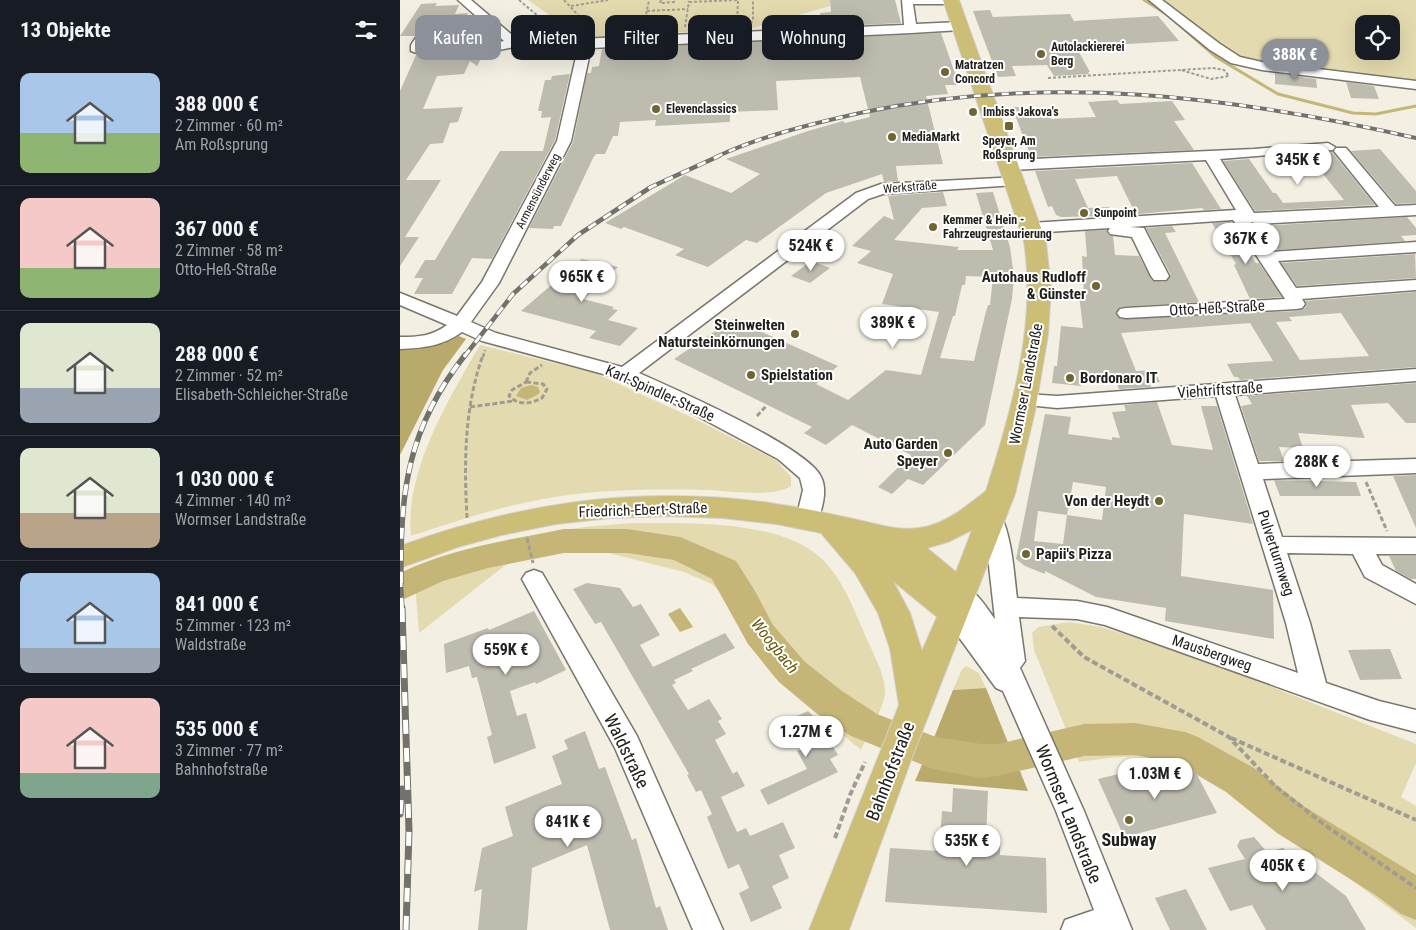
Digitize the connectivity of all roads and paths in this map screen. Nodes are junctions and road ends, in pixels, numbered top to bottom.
1 (464, 0) edge
2 (519, 0) edge
3 (564, 0) edge
4 (608, 0) edge
5 (649, 0) edge
6 (661, 0) edge
7 (675, 0) edge
8 (738, 0) edge
9 (753, 0) edge
10 (944, 0) edge
11 (951, 0) edge
12 (1155, 0) edge
13 (689, 1) edge
14 (571, 6) junction
15 (688, 9) junction
16 (647, 10) junction
17 (482, 15) edge
18 (538, 15) edge
19 (576, 15) edge
20 (646, 15) edge
21 (737, 15) edge
22 (753, 21) dead end
23 (911, 25) junction
24 (961, 26) junction
25 (685, 27) dead end
26 (501, 32) edge
27 (595, 38) edge
28 (511, 40) edge
29 (584, 60) edge
30 (1180, 70) junction
31 (1048, 78) dead end
32 (1416, 85) edge
33 (1210, 155) junction
34 (1012, 172) junction
35 (1416, 210) edge
36 (1391, 212) junction
37 (1243, 216) junction
38 (1091, 224) junction
39 (1031, 228) junction
40 (1416, 247) edge
41 (1266, 257) junction
42 (1160, 276) dead end
43 (1416, 285) edge
44 (1291, 294) junction
45 (400, 298) edge
46 (1126, 313) dead end
47 (460, 325) junction
48 (490, 337) junction
49 (400, 343) edge
50 (625, 374) junction
51 (1416, 375) edge
52 (1224, 390) junction
53 (1025, 400) junction
54 (513, 401) junction
55 (767, 405) dead end
56 (470, 407) junction
57 (757, 416) dead end
58 (1416, 466) edge
59 (1360, 468) junction
60 (1250, 472) junction
61 (997, 507) junction
62 (468, 522) dead end
63 (819, 522) junction
64 (528, 540) dead end
65 (891, 540) junction
66 (1273, 545) junction
67 (1361, 546) junction
68 (1393, 546) junction
69 (1416, 546) edge
70 (400, 557) edge
71 (533, 566) joint
72 (1416, 595) edge
73 (958, 604) junction
74 (1005, 607) junction
75 (1044, 607) junction
76 (1315, 689) junction
77 (1019, 698) junction
78 (913, 713) junction
79 (1416, 721) edge
80 (1229, 737) junction
81 (1416, 820) edge
82 (1416, 888) edge
83 (1114, 924) edge
84 (708, 930) edge
85 (828, 930) edge
86 (1076, 930) edge

1 - 17 street
2 - 18 path
3 - 14 path
4 - 14 path
5 - 16 path
6 - 7 path
8 - 13 path
8 - 21 path
9 - 22 path
10 - 23 street
11 - 24 main road, Wormser Landstraße
12 - 32 street
13 - 15 path
14 - 19 path
15 - 16 path
15 - 25 path
16 - 20 path
23 - 24 street
23 - 27 street
24 - 34 main road, Wormser Landstraße
26 - 28 street
29 - 47 street, Armensünderweg
30 - 30 path
30 - 31 path
33 - 34 street, Werkstraße
33 - 36 street, Werkstraße
33 - 37 street
34 - 39 main road, Wormser Landstraße
34 - 50 street, Werkstraße
35 - 36 street
36 - 37 street
37 - 38 street
37 - 41 street
38 - 39 street
38 - 42 street
39 - 53 main road, Wormser Landstraße
40 - 41 street
41 - 44 street
43 - 44 street
44 - 46 street, Otto-Heß-Straße
45 - 47 street, Karl-Spindler-Straße
47 - 48 street, Karl-Spindler-Straße
47 - 49 street
48 - 50 street, Karl-Spindler-Straße
48 - 56 path
50 - 63 street, Karl-Spindler-Straße
51 - 52 street, Viehtriftstraße
52 - 53 street, Viehtriftstraße
52 - 60 street, Pulverturmweg
53 - 61 main road, Wormser Landstraße
54 - 54 path
54 - 56 path
55 - 57 path
56 - 62 path
58 - 59 street
59 - 60 street
59 - 68 path
60 - 66 street, Pulverturmweg
61 - 65 main road
61 - 73 main road, Wormser Landstraße
61 - 74 street
63 - 65 main road, Friedrich-Ebert-Straße
63 - 70 main road, Friedrich-Ebert-Straße
63 - 73 main road, Friedrich-Ebert-Straße
63 - 78 main road
64 - 71 path
65 - 73 main road, Friedrich-Ebert-Straße
66 - 67 street
66 - 76 street, Pulverturmweg
67 - 68 street
67 - 72 street
68 - 69 street
71 - 84 street, Waldstraße
73 - 77 street, Wormser Landstraße
73 - 78 main road, Bahnhofstraße
74 - 75 street, Mausbergweg
74 - 77 street
75 - 76 street, Mausbergweg
75 - 80 path
76 - 79 street, Mausbergweg
77 - 83 street, Wormser Landstraße
78 - 85 main road, Bahnhofstraße
80 - 81 path
80 - 82 path
83 - 86 street

